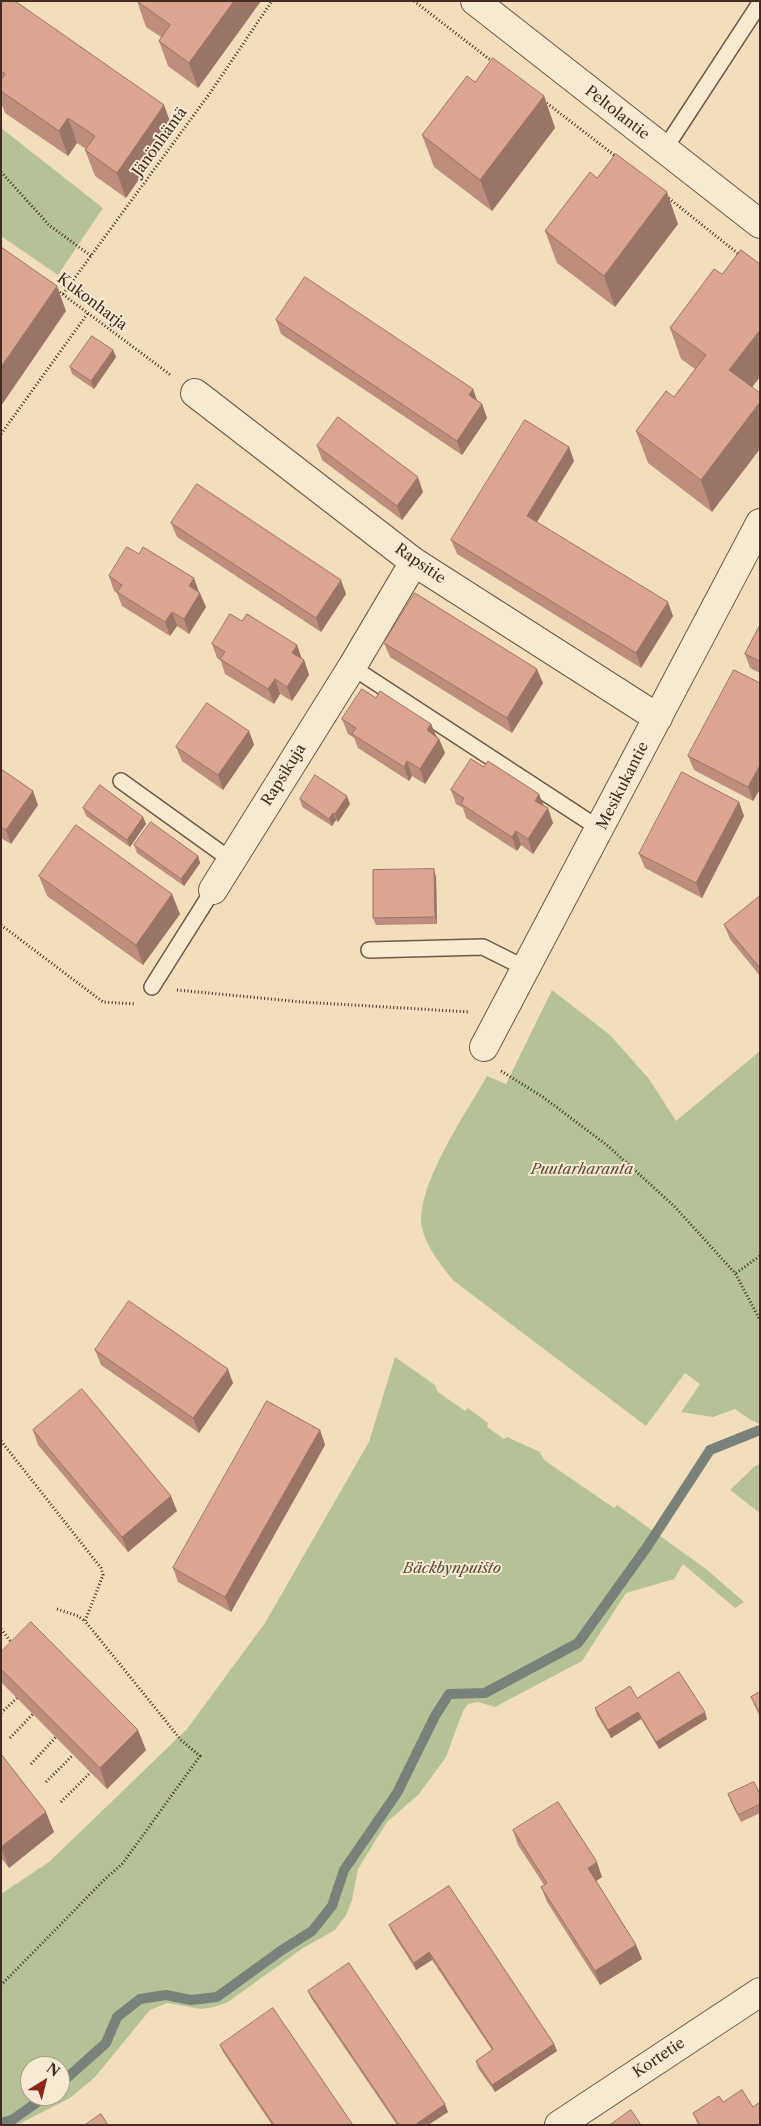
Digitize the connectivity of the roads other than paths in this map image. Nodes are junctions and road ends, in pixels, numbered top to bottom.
1 (475, 1) edge
2 (760, 3) edge
3 (664, 150) junction
4 (760, 224) edge
5 (195, 393) dead end
6 (760, 523) edge
7 (414, 562) junction
8 (352, 667) junction
9 (658, 718) junction
10 (121, 781) dead end
11 (600, 829) junction
12 (231, 860) junction
13 (213, 890) joint
14 (369, 950) dead end
15 (526, 969) junction
16 (152, 987) road end
17 (484, 1048) dead end
18 (760, 1992) edge
19 (559, 2125) edge

1 - 3 street, Peltolantie
2 - 3 lane
3 - 4 street, Peltolantie
5 - 7 street, Rapsitie
6 - 9 street, Mesikukantie
7 - 8 street, Rapsikuja
7 - 9 street, Rapsitie
8 - 11 lane
8 - 12 street, Rapsikuja
9 - 11 street, Mesikukantie
10 - 12 lane
11 - 15 street, Mesikukantie
12 - 13 street, Rapsikuja
13 - 16 lane, Rapsikuja
14 - 15 lane
15 - 17 street, Mesikukantie
18 - 19 street, Kortetie

